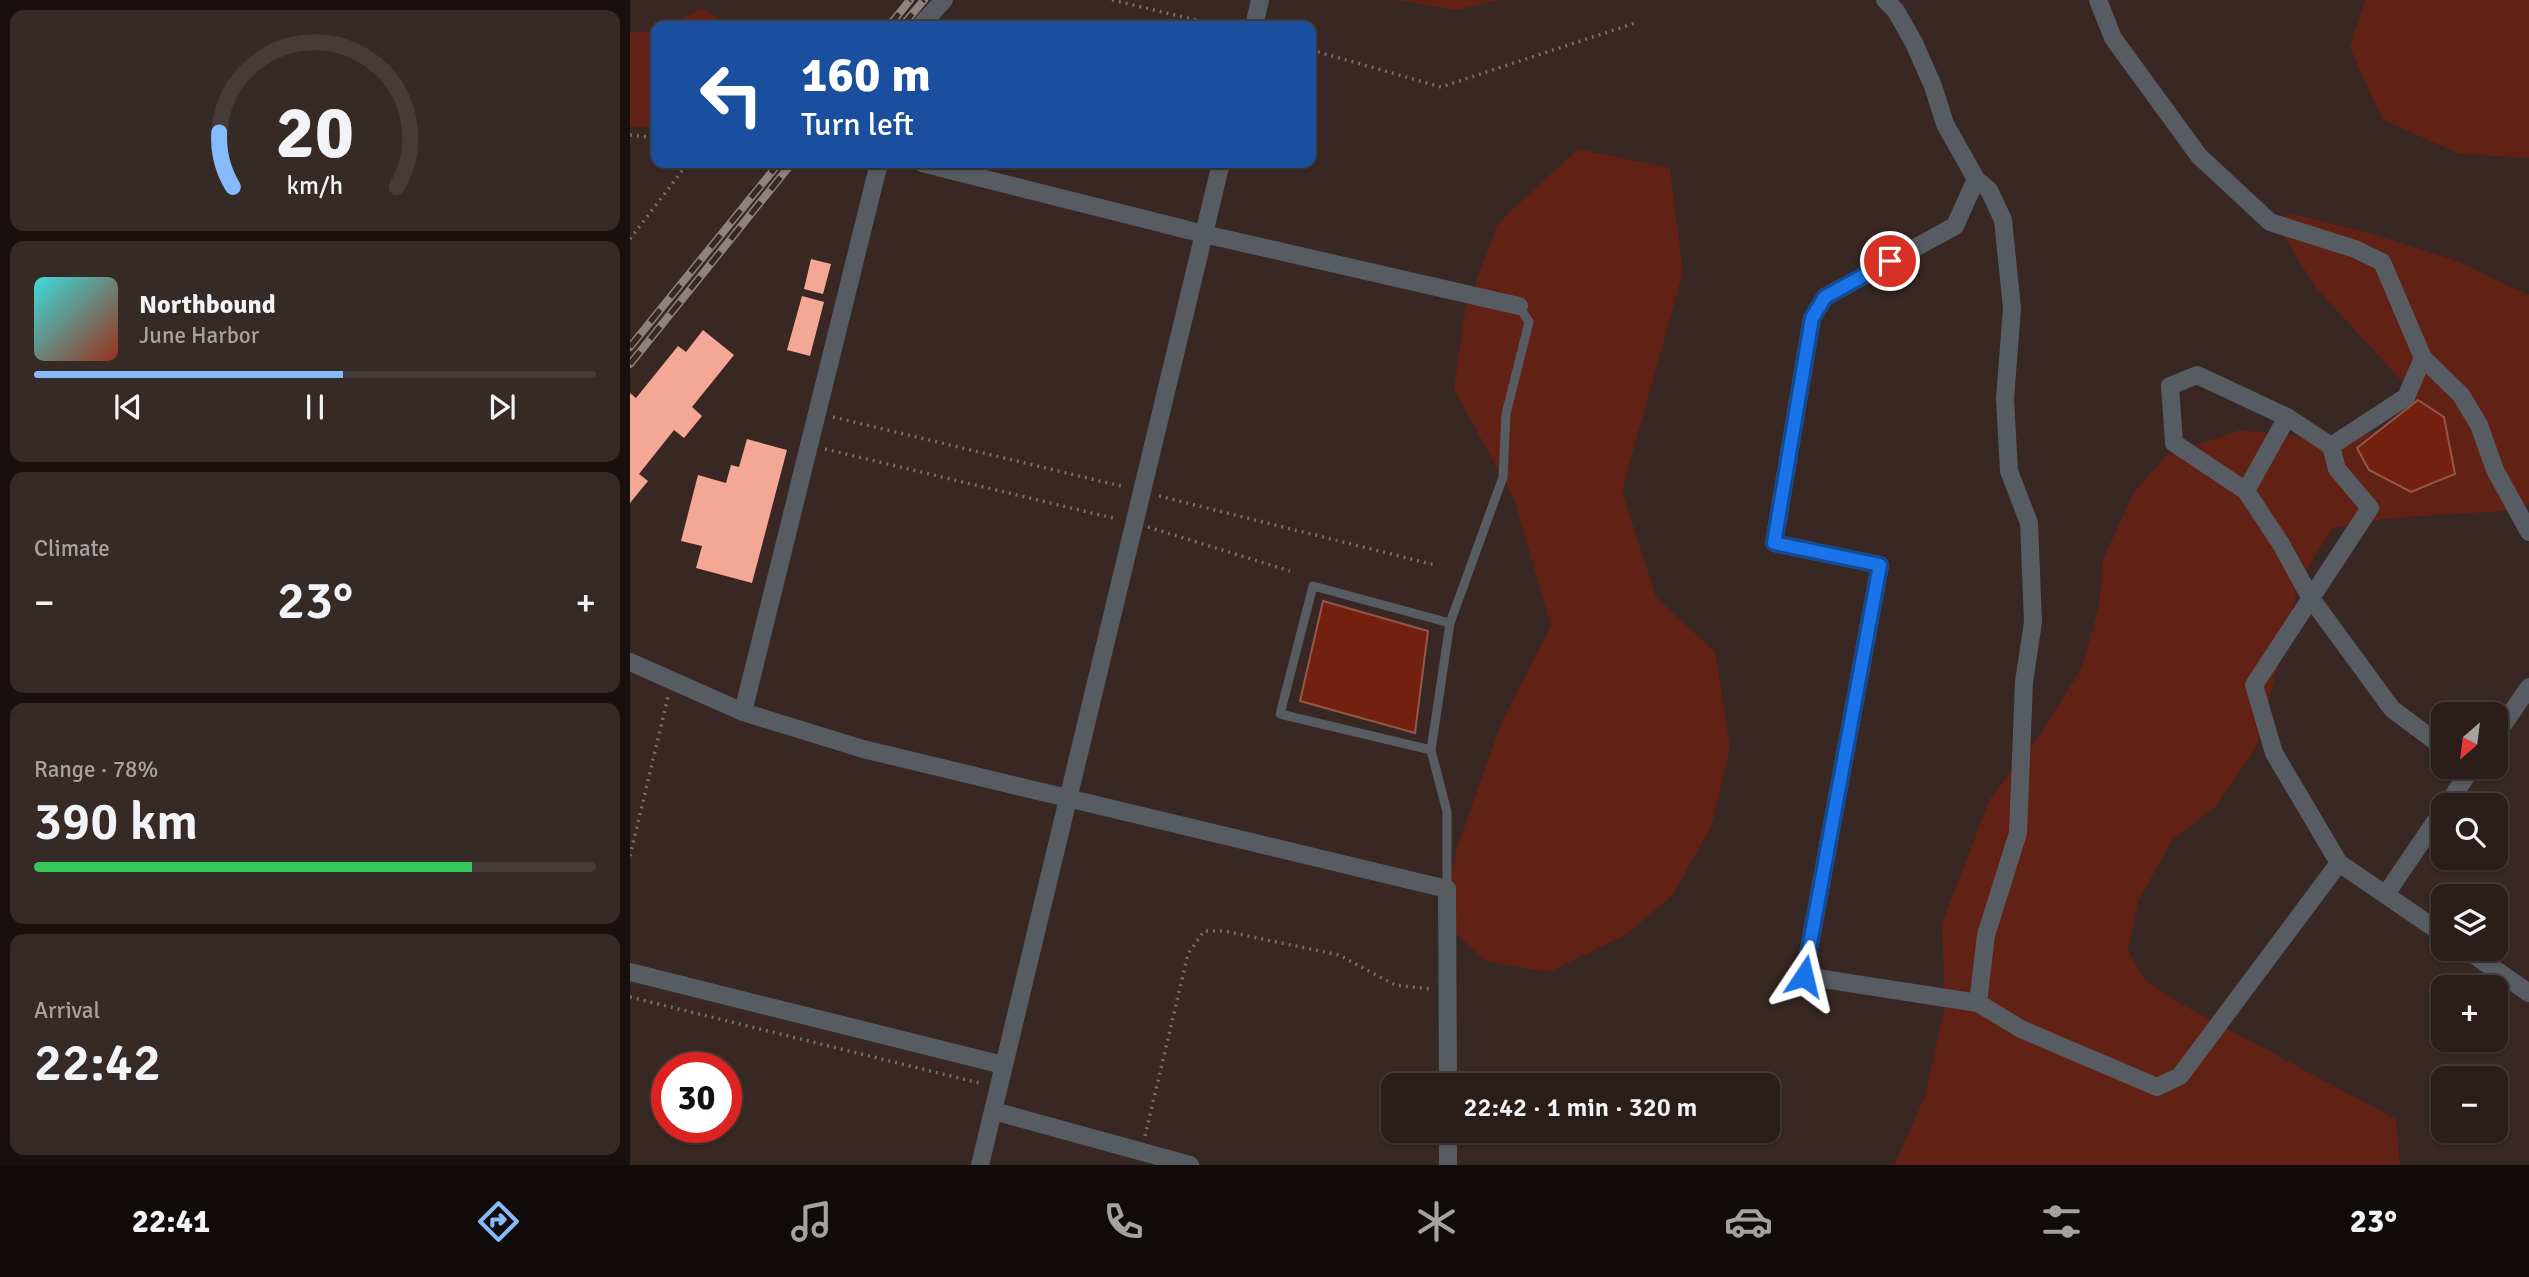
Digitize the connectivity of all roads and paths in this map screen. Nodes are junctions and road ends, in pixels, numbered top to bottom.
1 (944, 0) edge
2 (1112, 0) edge
3 (1260, 0) edge
4 (1885, 0) edge
5 (2098, 0) edge
6 (925, 21) edge
7 (1200, 21) edge
8 (1255, 21) edge
9 (1635, 23) dead end
10 (1316, 51) edge
11 (630, 135) edge
12 (651, 137) edge
13 (684, 168) edge
14 (878, 168) edge
15 (942, 168) edge
16 (1221, 168) edge
17 (1976, 179) junction
18 (1205, 234) junction
19 (630, 239) edge
20 (1519, 306) joint
21 (2423, 358) junction
22 (2287, 417) junction
23 (809, 445) junction
24 (2331, 446) junction
25 (2246, 491) junction
26 (1136, 524) junction
27 (2529, 531) edge
28 (1290, 571) dead end
29 (2310, 597) junction
30 (1450, 623) junction
31 (630, 662) edge
32 (672, 682) junction
33 (2529, 687) edge
34 (743, 712) junction
35 (2508, 718) edge
36 (2431, 738) edge
37 (1431, 750) junction
38 (1070, 801) junction
39 (2431, 828) edge
40 (630, 856) edge
41 (2339, 863) junction
42 (1447, 889) junction
43 (2386, 894) junction
44 (2431, 925) edge
45 (2483, 961) edge
46 (630, 972) edge
47 (1447, 991) junction
48 (2529, 993) edge
49 (630, 997) edge
50 (1978, 1003) junction
51 (1003, 1065) junction
52 (1448, 1073) edge
53 (999, 1088) junction
54 (994, 1111) junction
55 (1448, 1143) edge
56 (1141, 1152) junction
57 (980, 1165) edge
58 (1190, 1165) edge
59 (1448, 1165) edge

1 - 6 street
2 - 7 path
3 - 8 street
4 - 17 street
5 - 21 street
9 - 10 path
11 - 12 path
13 - 19 path
14 - 23 street
15 - 18 street
16 - 18 street
17 - 50 street
17 - 50 street
18 - 20 street
18 - 26 street
20 - 30 lane
21 - 24 street
21 - 27 street
22 - 24 street
22 - 25 street
22 - 25 street
23 - 26 path
23 - 34 street
24 - 29 street
25 - 29 street
26 - 28 path
26 - 38 street
29 - 36 street
29 - 41 street
30 - 37 lane
30 - 37 lane
31 - 32 street
32 - 34 street
32 - 40 path
33 - 35 street
34 - 38 street
37 - 42 lane
38 - 42 street
38 - 51 street
39 - 43 street
41 - 43 street
41 - 50 street
42 - 47 street
43 - 44 street
45 - 48 street
46 - 51 street
47 - 52 street
47 - 56 path
49 - 53 path
51 - 53 street
53 - 54 street
54 - 56 street
54 - 57 street
55 - 59 street
56 - 58 street

